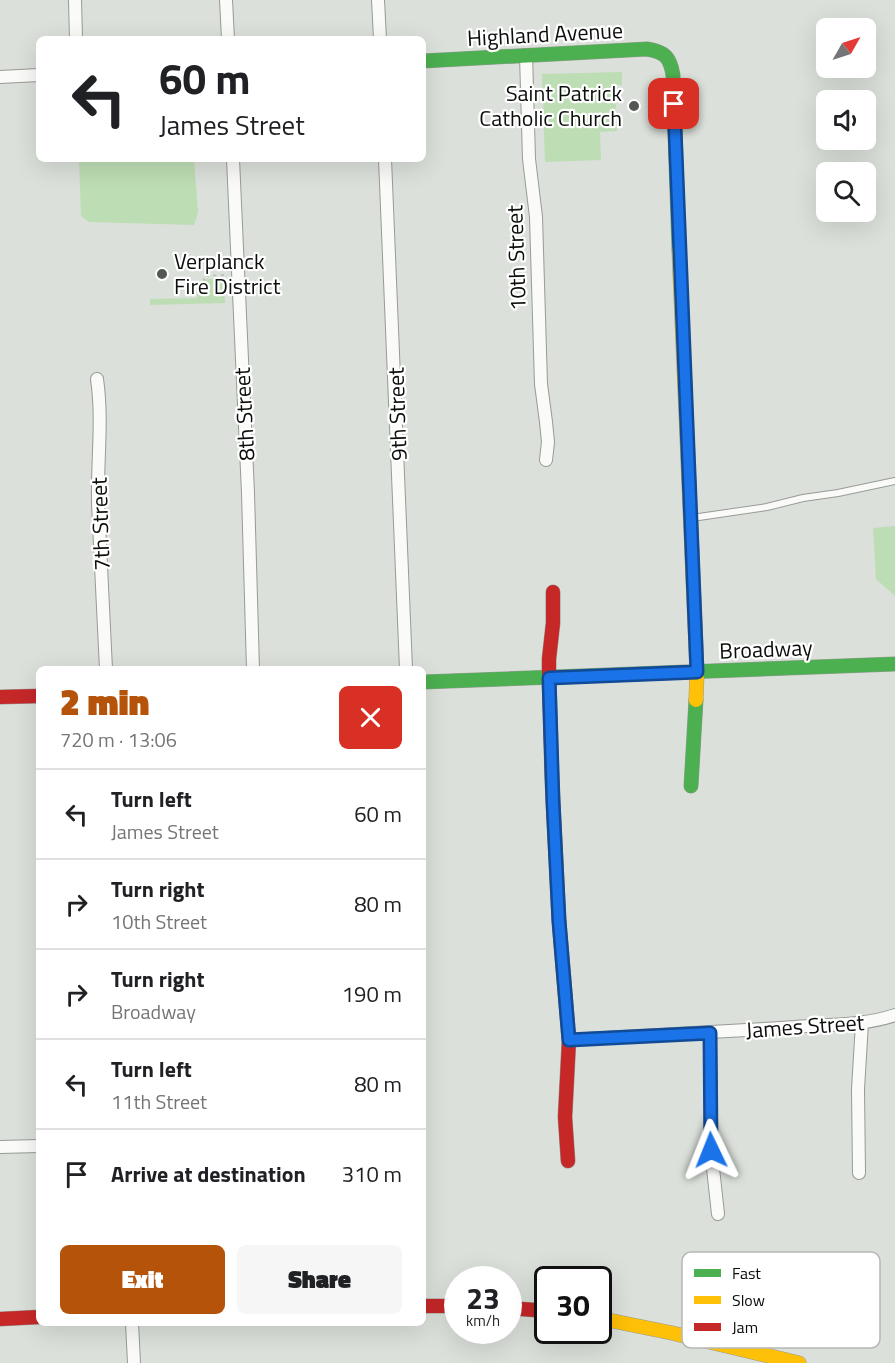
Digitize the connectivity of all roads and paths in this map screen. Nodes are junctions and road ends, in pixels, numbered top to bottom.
1 (75, 0) edge
2 (226, 0) edge
3 (378, 0) edge
4 (76, 36) edge
5 (228, 36) edge
6 (380, 36) edge
7 (526, 55) junction
8 (426, 61) edge
9 (36, 75) edge
10 (0, 77) edge
11 (233, 162) edge
12 (385, 162) edge
13 (238, 274) junction
14 (197, 283) dead end
15 (97, 379) dead end
16 (546, 460) dead end
17 (895, 481) edge
18 (690, 519) junction
19 (553, 592) dead end
20 (895, 664) edge
21 (106, 666) edge
22 (253, 666) edge
23 (406, 666) edge
24 (697, 672) junction
25 (549, 678) junction
26 (426, 682) edge
27 (36, 696) edge
28 (0, 697) edge
29 (691, 786) dead end
30 (895, 1015) edge
31 (862, 1023) junction
32 (710, 1033) junction
33 (569, 1040) junction
34 (36, 1146) edge
35 (0, 1147) edge
36 (568, 1161) dead end
37 (859, 1173) dead end
38 (718, 1214) dead end
39 (426, 1306) edge
40 (444, 1306) edge
41 (36, 1317) edge
42 (0, 1319) edge
43 (612, 1321) edge
44 (132, 1326) edge
45 (682, 1335) edge
46 (736, 1348) edge
47 (134, 1363) edge
48 (799, 1363) edge

1 - 4 street
2 - 5 street
3 - 6 street
7 - 8 street, Highland Avenue
7 - 16 street, 10th Street
7 - 18 street, Highland Avenue
9 - 10 street
11 - 13 street, 8th Street
12 - 23 street, 9th Street
13 - 14 path
13 - 22 street, 8th Street
15 - 21 street, 7th Street
17 - 18 lane
18 - 24 street
19 - 25 street
20 - 24 street, Broadway
24 - 25 street, Broadway
24 - 29 street
25 - 26 street, Broadway
25 - 33 street
27 - 28 street
30 - 31 street, James Street
31 - 32 street, James Street
31 - 37 street
32 - 33 street, James Street
32 - 38 street
33 - 36 street
34 - 35 street
39 - 40 street
41 - 42 street
43 - 45 street
44 - 47 street
46 - 48 street

